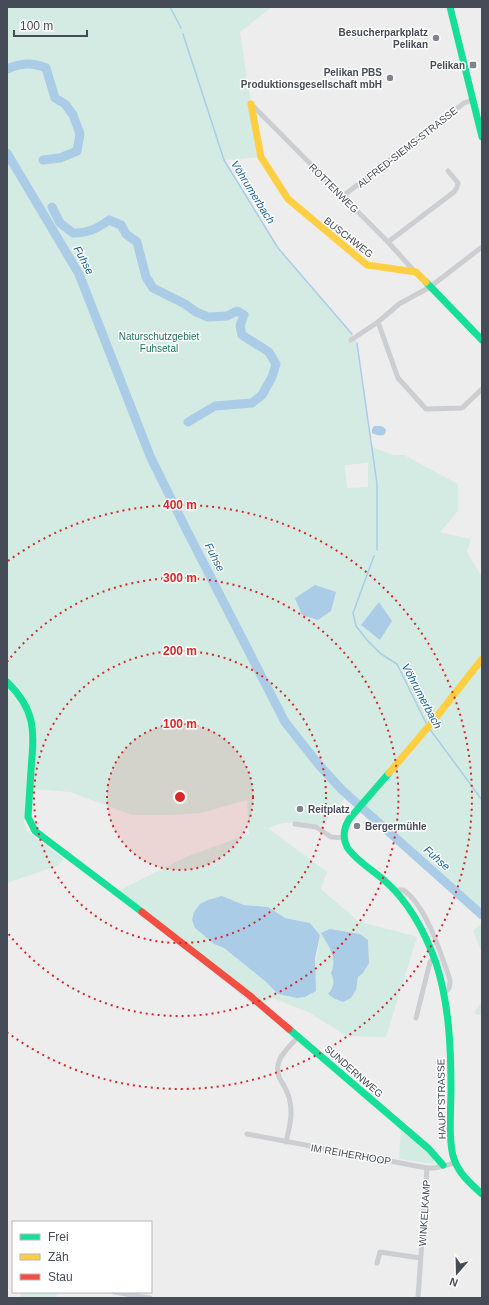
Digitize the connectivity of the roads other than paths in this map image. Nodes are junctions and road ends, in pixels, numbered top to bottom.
1 (450, 7) edge
2 (473, 100) junction
3 (251, 104) joint
4 (482, 137) edge
5 (448, 171) dead end
6 (343, 196) junction
7 (388, 242) junction
8 (482, 248) edge
9 (416, 272) junction
10 (430, 287) junction
11 (378, 322) junction
12 (351, 340) dead end
13 (482, 340) edge
14 (482, 389) edge
15 (482, 659) edge
16 (7, 682) edge
17 (295, 824) dead end
18 (344, 838) junction
19 (395, 890) junction
20 (434, 958) junction
21 (443, 993) junction
22 (416, 1018) dead end
23 (298, 1036) junction
24 (247, 1134) dead end
25 (286, 1142) junction
26 (455, 1163) junction
27 (443, 1166) junction
28 (427, 1168) junction
29 (482, 1194) edge
30 (420, 1258) junction
31 (377, 1263) dead end
32 (120, 1293) edge
33 (150, 1298) edge
34 (418, 1298) edge

1 - 2 street
2 - 4 street
2 - 6 street, ALFRED-SIEMS-STRASSE
3 - 6 street, ROTTENWEG
3 - 9 street, BUSCHWEG
5 - 7 street
6 - 7 street, ROTTENWEG
7 - 9 street, ROTTENWEG
8 - 10 street
9 - 10 street
10 - 11 street
10 - 13 street
11 - 12 street
11 - 14 street
15 - 18 street
16 - 23 street, SUNDERNWEG
17 - 18 street
18 - 19 street, HAUPTSTRASSE
19 - 20 street, HAUPTSTRASSE
19 - 21 street, HAUPTSTRASSE
20 - 21 street, HAUPTSTRASSE
20 - 22 street
21 - 26 street, HAUPTSTRASSE
23 - 25 street
23 - 27 street, SUNDERNWEG
24 - 25 street, IM REIHERHOOP
25 - 28 street, IM REIHERHOOP
26 - 27 street, IM REIHERHOOP
26 - 29 street, HAUPTSTRASSE
27 - 28 street, IM REIHERHOOP
28 - 30 street, WINKELKAMP
30 - 31 street, WINKELKAMP
30 - 34 street, WINKELKAMP
32 - 33 street

